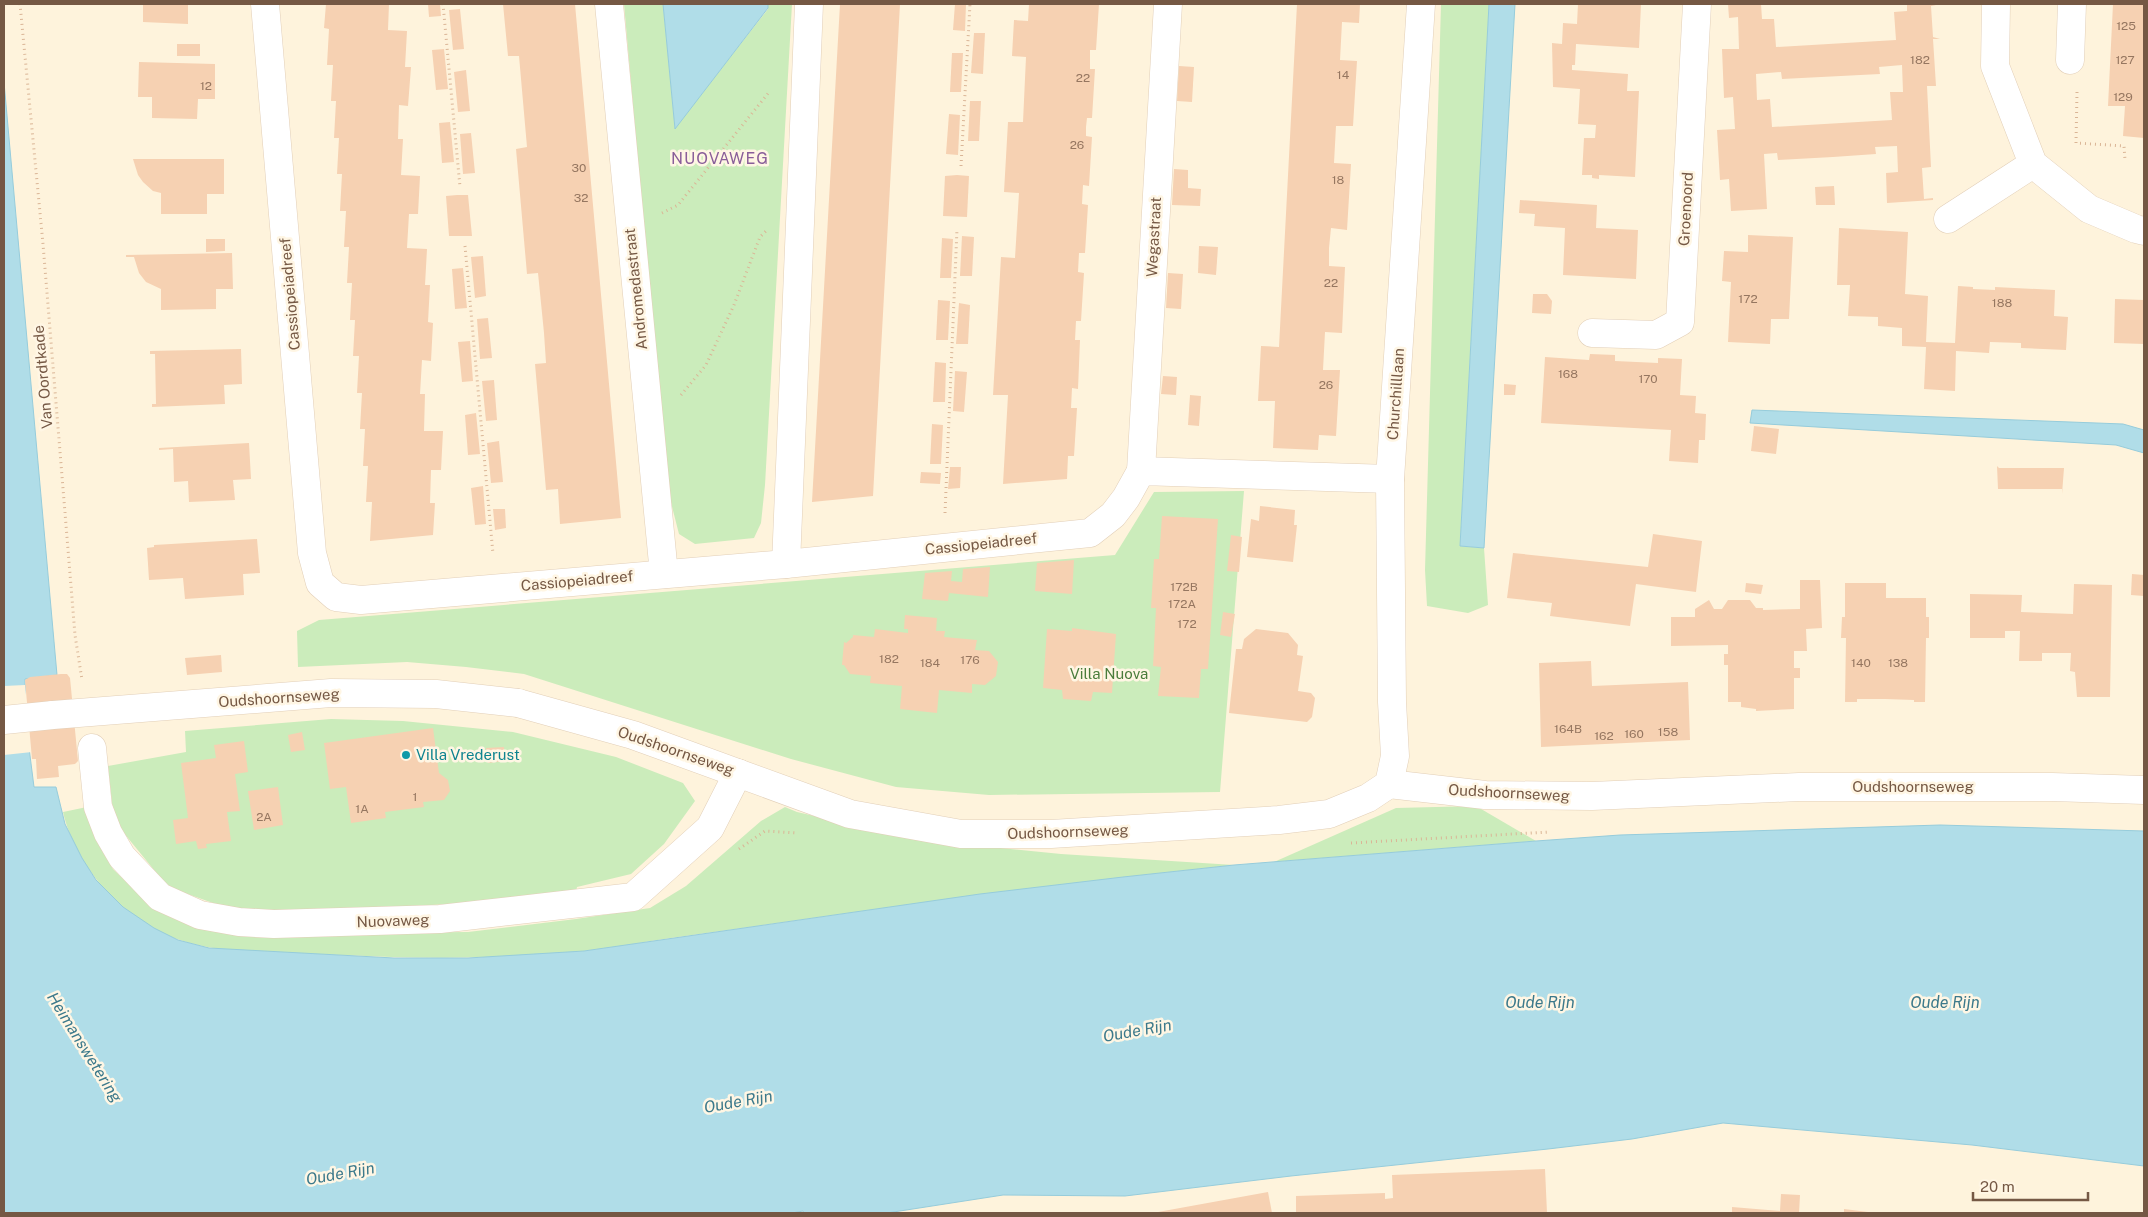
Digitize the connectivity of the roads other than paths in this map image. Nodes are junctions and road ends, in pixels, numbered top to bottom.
1 (265, 4) edge
2 (609, 4) edge
3 (810, 4) edge
4 (1168, 4) edge
5 (1421, 4) edge
6 (1697, 4) edge
7 (1996, 4) edge
8 (2072, 4) edge
9 (2070, 60) road end
10 (2033, 164) junction
11 (1948, 219) dead end
12 (2144, 231) edge
13 (1592, 333) dead end
14 (1141, 471) junction
15 (1390, 479) junction
16 (786, 564) junction
17 (664, 574) junction
18 (4, 720) edge
19 (92, 748) dead end
20 (738, 773) junction
21 (1389, 784) junction
22 (2144, 790) edge

1 - 17 street, Cassiopeiadreef
2 - 17 street, Andromedastraat
3 - 16 street
4 - 14 street, Wegastraat
5 - 15 street, Churchilllaan
6 - 13 street, Groenoord
7 - 10 street
8 - 9 street
10 - 11 street
10 - 12 street
14 - 15 street
14 - 16 street, Cassiopeiadreef
15 - 21 street, Churchilllaan
16 - 17 street, Cassiopeiadreef
18 - 20 street, Oudshoornseweg, bridge
19 - 20 street, Nuovaweg
20 - 21 street, Oudshoornseweg
21 - 22 street, Oudshoornseweg

